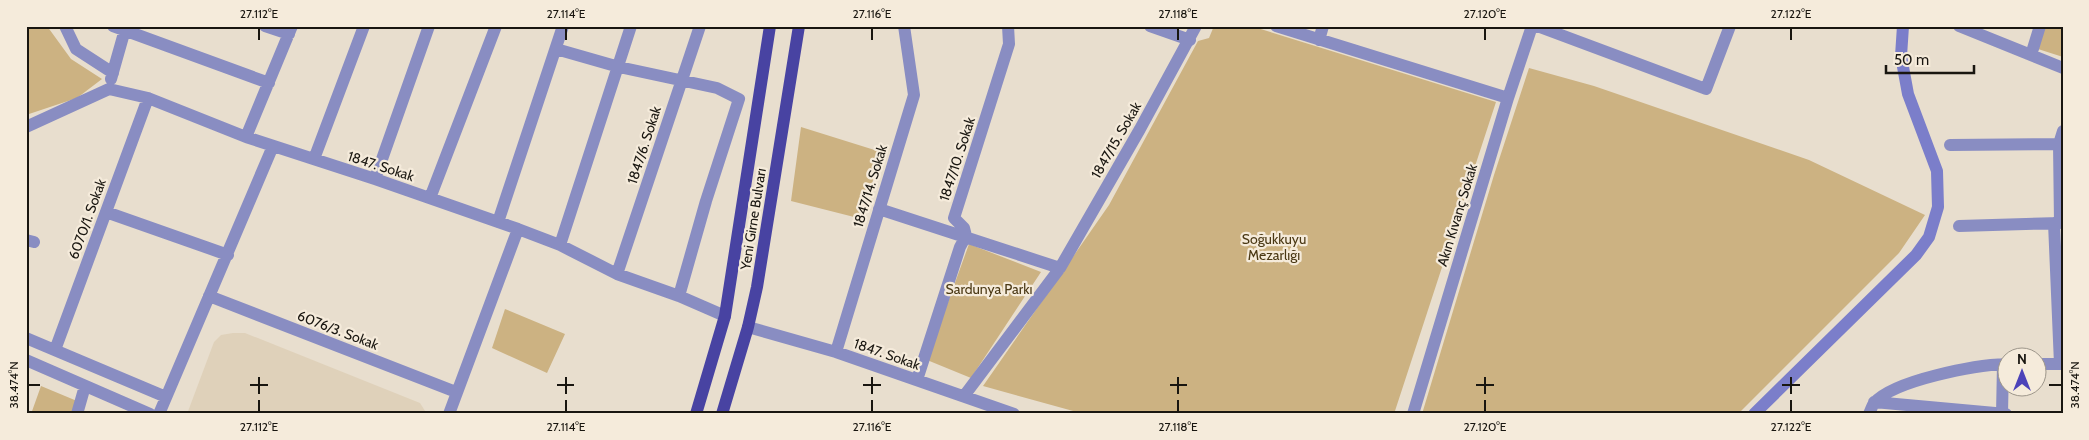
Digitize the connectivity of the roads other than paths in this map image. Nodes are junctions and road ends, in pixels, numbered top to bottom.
1 (65, 26) edge
2 (265, 26) edge
3 (364, 26) edge
4 (429, 26) edge
5 (496, 26) edge
6 (563, 26) edge
7 (631, 26) edge
8 (700, 26) edge
9 (770, 26) edge
10 (799, 26) edge
11 (904, 26) edge
12 (1008, 26) edge
13 (1150, 26) edge
14 (1196, 26) edge
15 (1276, 26) edge
16 (1323, 26) edge
17 (1532, 26) edge
18 (1537, 26) edge
19 (1730, 26) edge
20 (1959, 26) edge
21 (2040, 26) edge
22 (121, 28) edge
23 (290, 30) edge
24 (1190, 40) junction
25 (1319, 40) junction
26 (556, 49) junction
27 (2031, 55) junction
28 (619, 67) junction
29 (2063, 68) edge
30 (113, 72) junction
31 (681, 81) junction
32 (269, 83) junction
33 (109, 89) junction
34 (148, 98) junction
35 (1508, 98) junction
36 (26, 127) edge
37 (2063, 131) edge
38 (246, 137) junction
39 (2059, 144) junction
40 (1950, 145) dead end
41 (273, 146) junction
42 (314, 160) junction
43 (376, 178) junction
44 (430, 198) junction
45 (879, 209) junction
46 (106, 212) junction
47 (498, 222) junction
48 (2054, 223) junction
49 (1959, 226) dead end
50 (518, 229) junction
51 (966, 236) junction
52 (560, 245) junction
53 (228, 254) junction
54 (1060, 268) junction
55 (617, 274) junction
56 (209, 296) junction
57 (679, 296) junction
58 (725, 316) junction
59 (748, 327) junction
60 (26, 338) edge
61 (55, 350) junction
62 (836, 352) junction
63 (26, 360) edge
64 (2046, 364) edge
65 (2061, 364) edge
66 (1996, 366) edge
67 (917, 380) junction
68 (85, 386) junction
69 (456, 392) junction
70 (964, 396) junction
71 (166, 397) junction
72 (2004, 398) edge
73 (1871, 409) edge
74 (77, 414) edge
75 (150, 414) edge
76 (159, 414) edge
77 (450, 414) edge
78 (696, 414) edge
79 (722, 414) edge
80 (1014, 414) edge
81 (1413, 414) edge
82 (2003, 414) edge

1 - 30 street
2 - 23 street
3 - 42 street
4 - 43 street
5 - 44 street
6 - 26 street
7 - 28 street
8 - 31 street, 1847/6. Sokak
9 - 58 main road, Yeni Girne Bulvarı
10 - 59 main road, Yeni Girne Bulvarı
11 - 45 street, 1847/14. Sokak
12 - 51 street, 1847/10. Sokak
13 - 24 street
14 - 24 street, 1847/15. Sokak
15 - 25 street
16 - 25 street
17 - 35 street, Akın Kıvanç Sokak
18 - 19 street
20 - 27 street
21 - 27 street
22 - 30 street
22 - 32 street
23 - 32 street
24 - 54 street, 1847/15. Sokak
25 - 35 street
26 - 28 street
26 - 47 street
27 - 29 street
28 - 31 street
28 - 52 street
30 - 33 street
31 - 55 street, 1847/6. Sokak
31 - 57 street
32 - 38 street
33 - 34 street, 1847. Sokak
33 - 36 street
34 - 38 street, 1847. Sokak
34 - 46 street, 6070/1. Sokak
35 - 81 street, Akın Kıvanç Sokak
37 - 39 street
38 - 41 street, 1847. Sokak
39 - 40 street
39 - 48 street
41 - 42 street, 1847. Sokak
41 - 53 street
42 - 43 street, 1847. Sokak
43 - 44 street, 1847. Sokak
44 - 47 street, 1847. Sokak
45 - 51 street
45 - 62 street, 1847/14. Sokak
46 - 53 street
46 - 61 street, 6070/1. Sokak
47 - 50 street, 1847. Sokak
48 - 49 street
48 - 65 street
50 - 52 street, 1847. Sokak
50 - 69 street
51 - 54 street
51 - 67 street
52 - 55 street, 1847. Sokak
53 - 56 street
54 - 70 street, 1847/15. Sokak
55 - 57 street, 1847. Sokak
56 - 69 street, 6076/3. Sokak
56 - 71 street
57 - 58 street, 1847. Sokak
58 - 78 main road, Yeni Girne Bulvarı
59 - 62 street, 1847. Sokak
59 - 79 main road, Yeni Girne Bulvarı
60 - 61 street
61 - 71 street
62 - 67 street, 1847. Sokak
63 - 68 street
64 - 65 street
66 - 73 street
67 - 70 street, 1847. Sokak
68 - 74 street
68 - 75 street
69 - 77 street
70 - 80 street, 1847. Sokak
71 - 76 street
72 - 82 street
73 - 82 street

